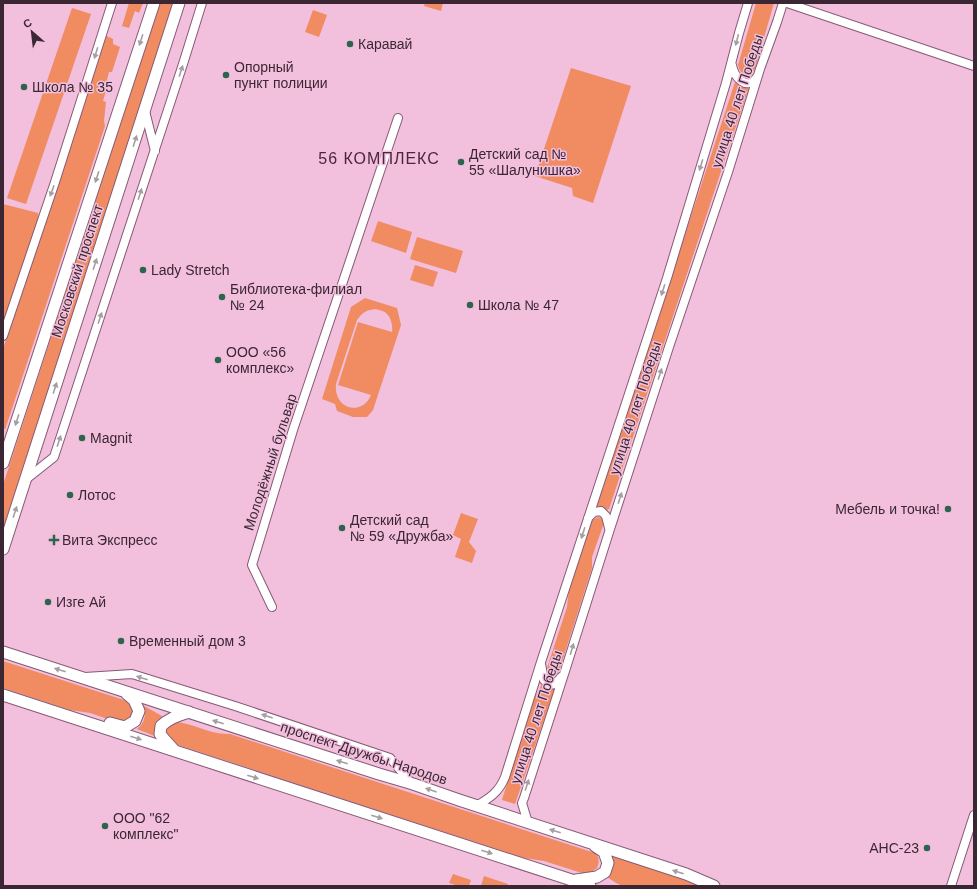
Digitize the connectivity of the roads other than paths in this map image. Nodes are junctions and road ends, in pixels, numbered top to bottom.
1 (112, 3) edge
2 (154, 3) edge
3 (180, 3) edge
4 (202, 3) edge
5 (748, 3) edge
6 (783, 3) edge
7 (787, 3) edge
8 (732, 62) junction
9 (974, 66) edge
10 (760, 69) junction
11 (145, 110) junction
12 (398, 118) dead end
13 (155, 151) junction
14 (3, 336) edge
15 (3, 463) edge
16 (26, 480) junction
17 (588, 518) junction
18 (610, 529) junction
19 (3, 549) edge
20 (272, 607) dead end
21 (3, 646) edge
22 (3, 652) edge
23 (14, 655) junction
24 (541, 662) junction
25 (565, 671) junction
26 (81, 677) junction
27 (124, 691) junction
28 (3, 695) edge
29 (189, 712) junction
30 (72, 718) junction
31 (175, 751) junction
32 (413, 784) junction
33 (476, 806) junction
34 (974, 815) edge
35 (528, 823) junction
36 (590, 843) junction
37 (575, 883) edge
38 (590, 886) edge
39 (714, 886) edge
40 (951, 886) edge

1 -> 14 street
2 -> 15 main road, Московский проспект
3 - 11 main road, Московский проспект
13 -> 4 street
5 -> 8 street, улица 40 лет Победы
6 - 10 street, улица 40 лет Победы
7 - 9 street
8 - 10 street
8 -> 17 street, улица 40 лет Победы
18 -> 10 street, улица 40 лет Победы
11 - 13 street
16 -> 11 main road, Московский проспект
12 - 20 street, Молодёжный бульвар
16 -> 13 street
19 -> 16 main road, Московский проспект
17 - 18 street
17 -> 24 street, улица 40 лет Победы
25 -> 18 street, улица 40 лет Победы
21 - 23 main road
22 - 23 main road, проспект Дружбы Народов
26 -> 23 main road, проспект Дружбы Народов
24 - 25 street
24 - 33 street, улица 40 лет Победы
35 -> 25 street, улица 40 лет Победы
26 - 27 main road, проспект Дружбы Народов
32 -> 26 street
27 - 29 main road, проспект Дружбы Народов
27 - 30 main road
28 - 30 main road
29 - 31 main road
32 -> 29 main road, проспект Дружбы Народов
30 -> 31 main road
31 -> 37 main road
33 -> 32 main road, проспект Дружбы Народов
33 - 35 main road, проспект Дружбы Народов
34 - 40 street
36 -> 35 main road, проспект Дружбы Народов
36 - 37 main road
39 -> 36 main road, проспект Дружбы Народов
37 - 38 main road

